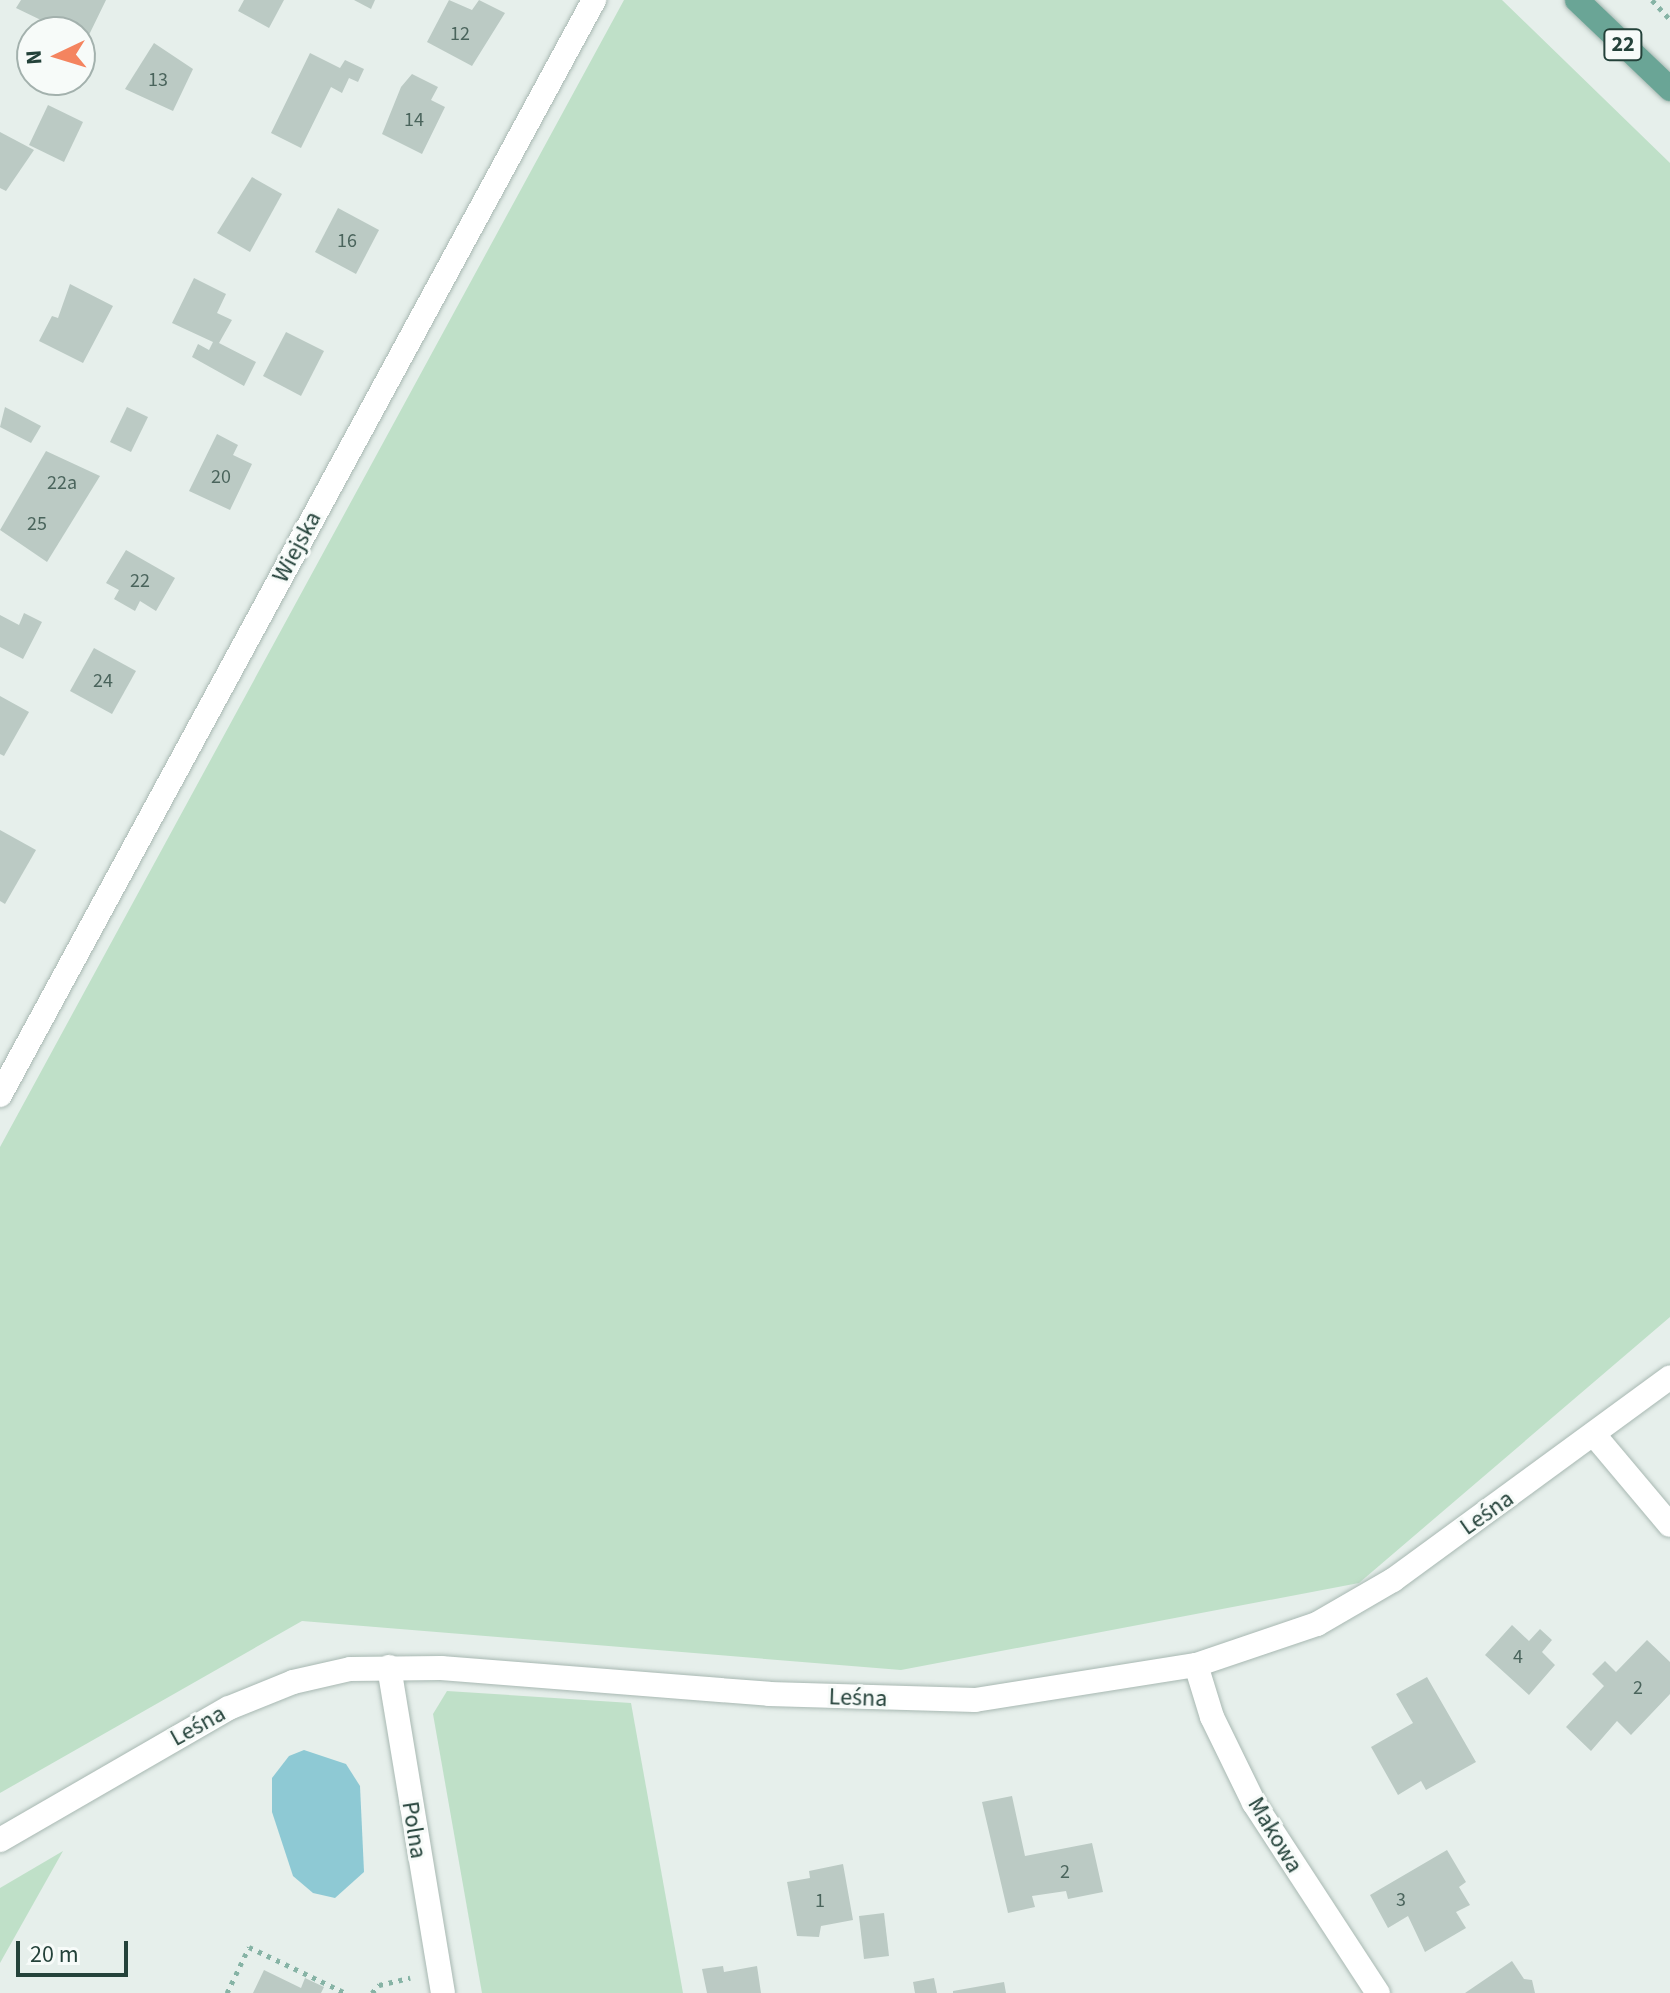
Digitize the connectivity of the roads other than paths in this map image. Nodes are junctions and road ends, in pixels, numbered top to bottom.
1 (594, 0) edge
2 (1577, 0) edge
3 (1670, 89) edge
4 (0, 1095) edge
5 (1670, 1377) edge
6 (1595, 1436) junction
7 (1670, 1525) edge
8 (1196, 1665) junction
9 (389, 1667) junction
10 (0, 1840) edge
11 (443, 1993) edge
12 (1378, 1993) edge

1 - 4 street, Wiejska
2 - 3 main road, 22
5 - 6 street, Leśna
6 - 7 street
6 - 8 street, Leśna
8 - 9 street, Leśna
8 - 12 street, Makowa
9 - 10 street, Leśna
9 - 11 street, Polna

